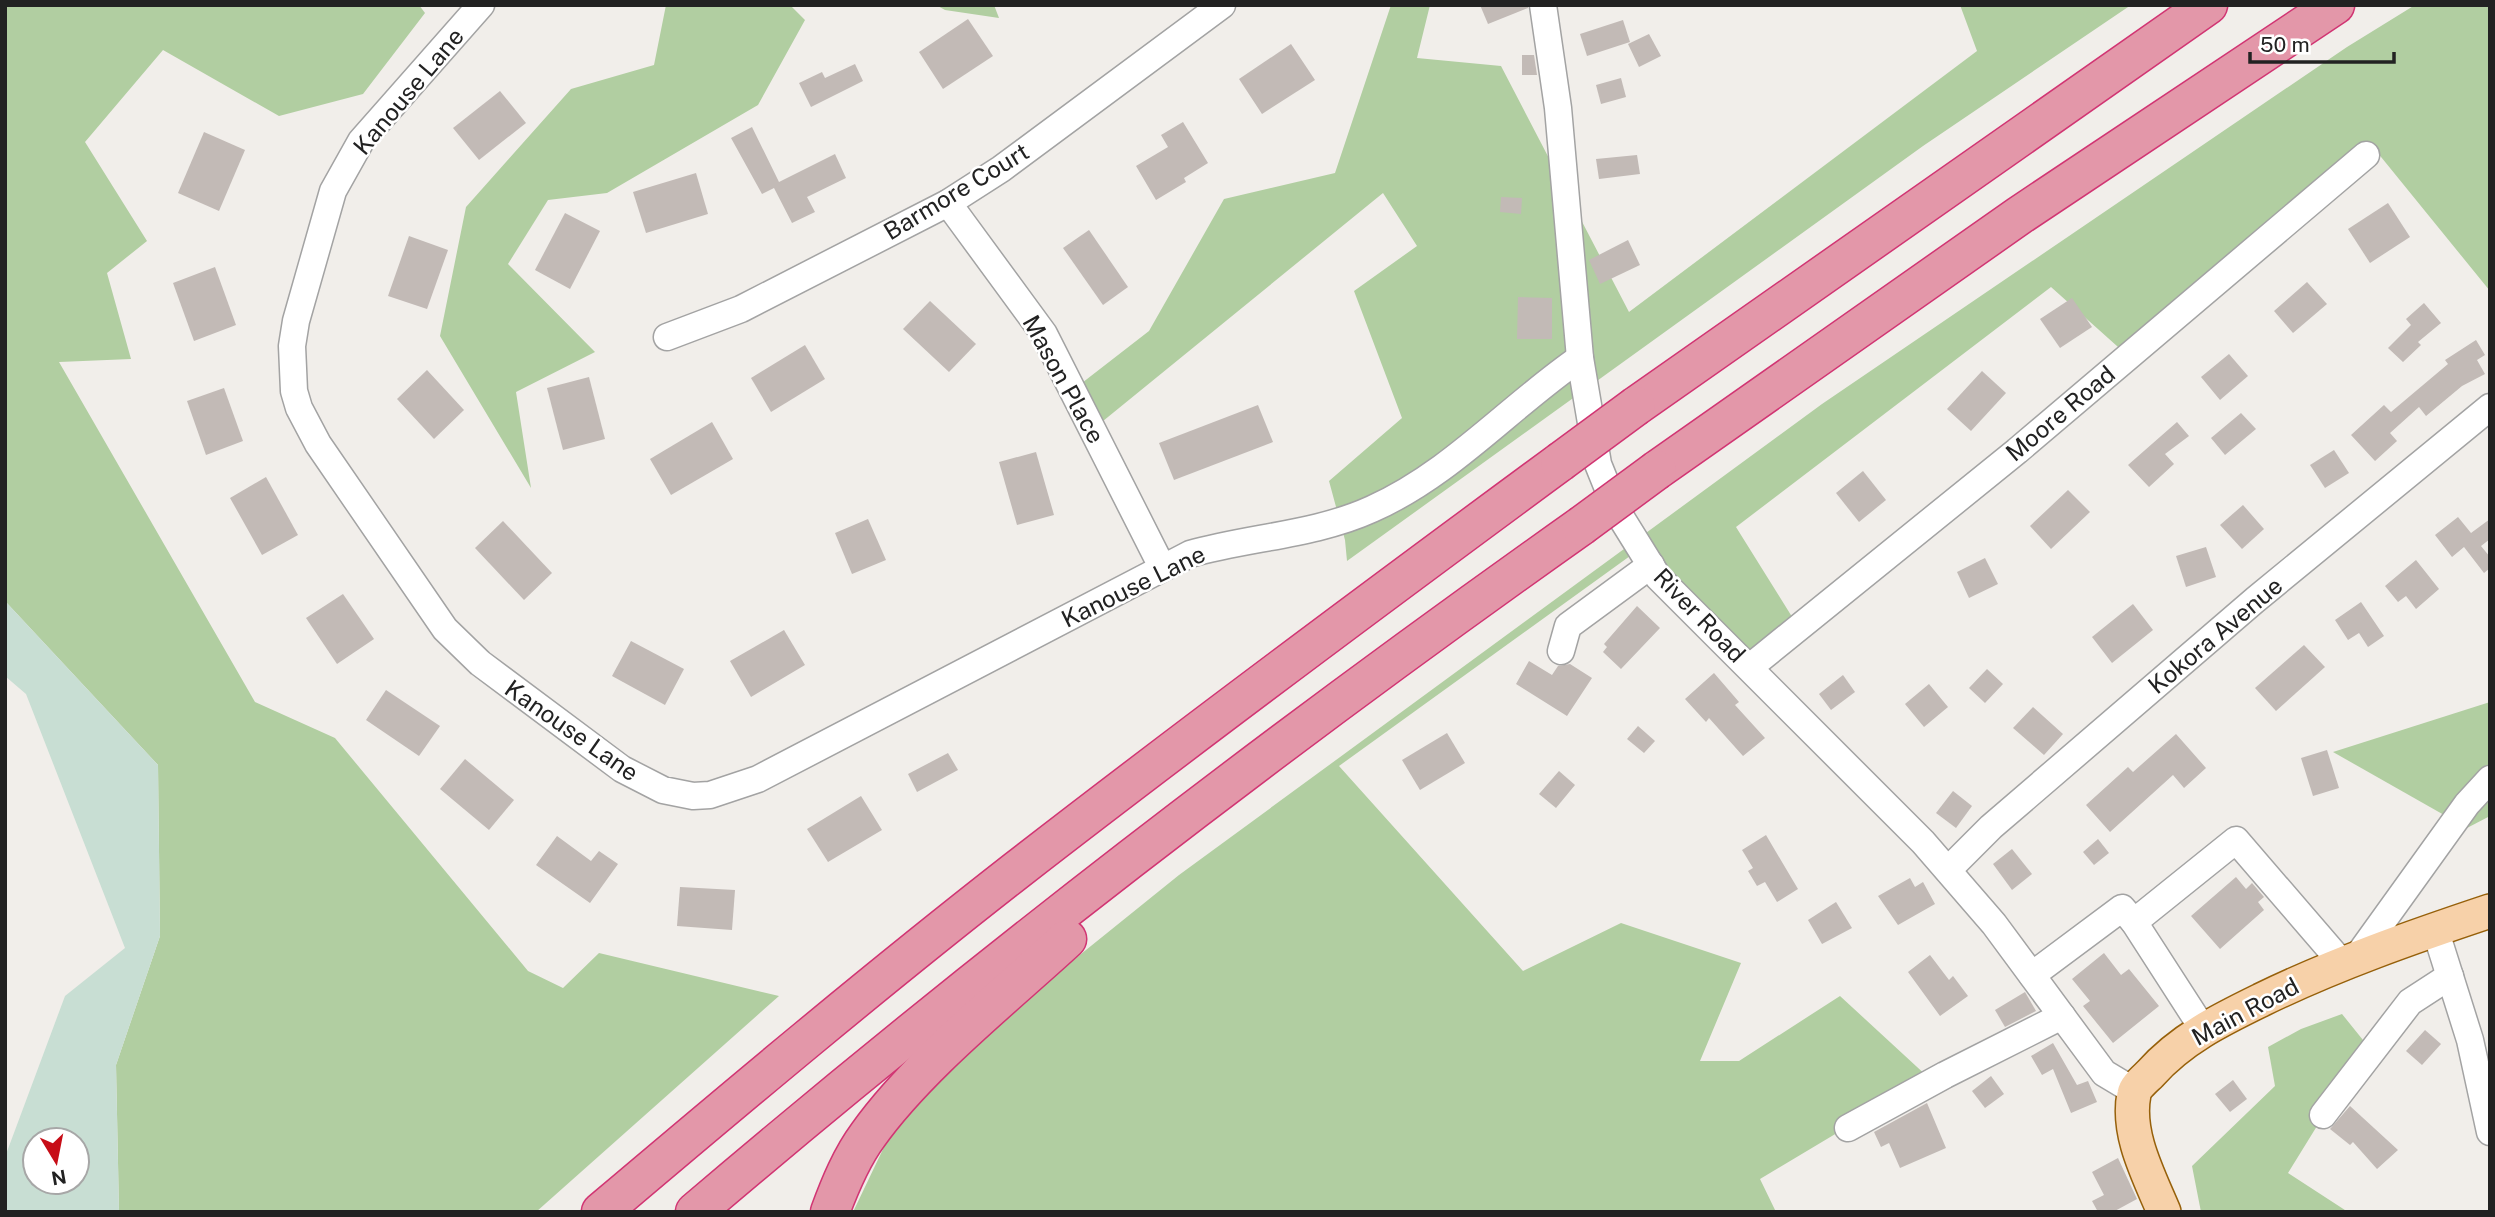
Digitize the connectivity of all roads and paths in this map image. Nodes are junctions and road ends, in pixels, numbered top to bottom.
1 (481, 5) edge
2 (1222, 5) edge
3 (1543, 5) edge
4 (2208, 5) edge
5 (2335, 5) edge
6 (2365, 155) dead end
7 (947, 202) junction
8 (667, 337) dead end
9 (1580, 358) junction
10 (2490, 407) edge
11 (1651, 565) junction
12 (1162, 568) junction
13 (1561, 651) dead end
14 (1750, 667) junction
15 (1273, 751) junction
16 (2490, 779) edge
17 (1948, 870) junction
18 (2490, 911) edge
19 (2134, 922) junction
20 (2435, 929) junction
21 (2350, 960) junction
22 (2032, 975) junction
23 (2450, 975) junction
24 (2062, 1016) junction
25 (2203, 1029) junction
26 (2134, 1091) junction
27 (2323, 1115) dead end
28 (1848, 1128) dead end
29 (2490, 1132) edge
30 (601, 1212) edge
31 (695, 1212) edge
32 (830, 1212) edge
33 (2164, 1212) edge

1 - 12 street, Kanouse Lane
2 - 7 street, Barmore Court
3 - 9 street, River Road
4 - 30 highway, bridge
5 - 15 highway, bridge
6 - 14 street, Moore Road
7 - 8 street, Barmore Court
7 - 12 street, Mason Place
9 - 11 street, River Road
9 - 12 street, Kanouse Lane
10 - 17 street, Kokora Avenue
11 - 13 street
11 - 14 street, River Road
14 - 17 street, River Road
15 - 31 highway
15 - 32 highway
16 - 21 street
17 - 22 street, River Road
18 - 20 main road, Main Road
19 - 21 street
19 - 22 street
19 - 25 street
20 - 21 main road, Main Road
20 - 23 street
21 - 25 main road, Main Road
22 - 24 street, River Road
23 - 27 street
23 - 29 street
24 - 26 street, River Road
24 - 28 street
25 - 26 main road, Main Road
26 - 33 main road

